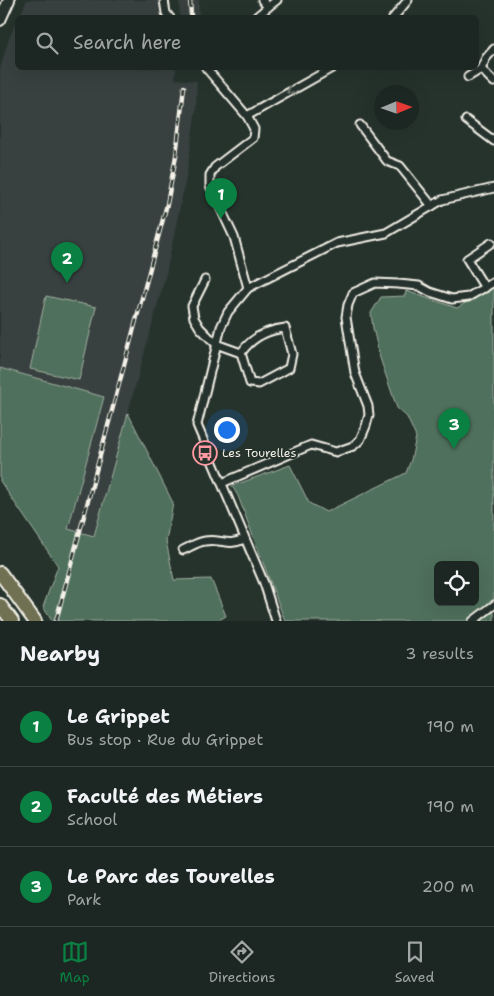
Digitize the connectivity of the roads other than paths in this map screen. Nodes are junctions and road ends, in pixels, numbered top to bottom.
1 (9, 0) edge
2 (164, 0) edge
3 (262, 0) edge
4 (277, 0) edge
5 (408, 0) edge
6 (268, 7) junction
7 (168, 15) edge
8 (259, 15) edge
9 (396, 15) edge
10 (0, 20) edge
11 (494, 50) edge
12 (481, 69) junction
13 (208, 70) edge
14 (328, 70) edge
15 (468, 77) dead end
16 (494, 82) edge
17 (247, 116) junction
18 (466, 120) dead end
19 (360, 125) dead end
20 (494, 141) edge
21 (494, 188) edge
22 (432, 206) junction
23 (492, 243) dead end
24 (204, 280) dead end
25 (494, 282) edge
26 (248, 288) junction
27 (485, 288) junction
28 (216, 344) junction
29 (241, 353) junction
30 (222, 483) junction
31 (244, 539) junction
32 (183, 550) dead end
33 (0, 573) edge
34 (0, 605) edge
35 (494, 605) edge
36 (12, 621) edge
37 (35, 621) edge
38 (276, 621) edge
39 (473, 621) edge

1 - 10 street
2 - 7 street
3 - 6 street
4 - 6 street
5 - 9 street
6 - 8 street
11 - 12 street
12 - 15 street
12 - 16 street
13 - 17 street
14 -> 17 street
17 - 26 street
18 - 20 street
19 - 22 street
21 - 22 street
22 - 26 street
23 - 27 street
24 - 28 street
25 - 27 street
26 - 28 street
27 - 30 street
28 - 29 street
28 - 30 street
29 - 29 street
30 - 31 street
31 - 32 street
31 - 38 street
33 - 37 highway
34 - 36 highway
35 - 39 street

